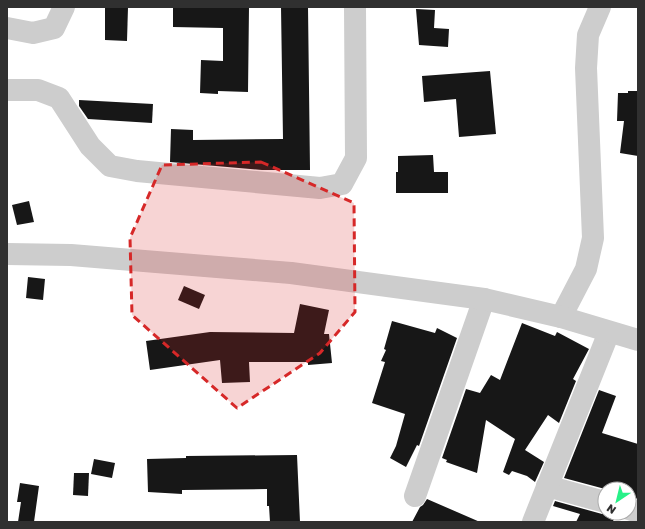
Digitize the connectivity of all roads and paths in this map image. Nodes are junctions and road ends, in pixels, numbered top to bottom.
1 (64, 7) edge
2 (355, 7) edge
3 (601, 8) edge
4 (7, 28) edge
5 (7, 90) edge
6 (7, 254) edge
7 (484, 299) junction
8 (561, 317) junction
9 (609, 332) junction
10 (638, 340) edge
11 (547, 486) junction
12 (415, 496) dead end
13 (597, 500) edge
14 (533, 522) edge

1 - 4 street
2 - 5 street
3 - 8 street
6 - 7 street
7 - 8 street
7 - 12 street
8 - 9 street
9 - 10 street
9 - 11 street
11 - 13 street
11 - 14 street

